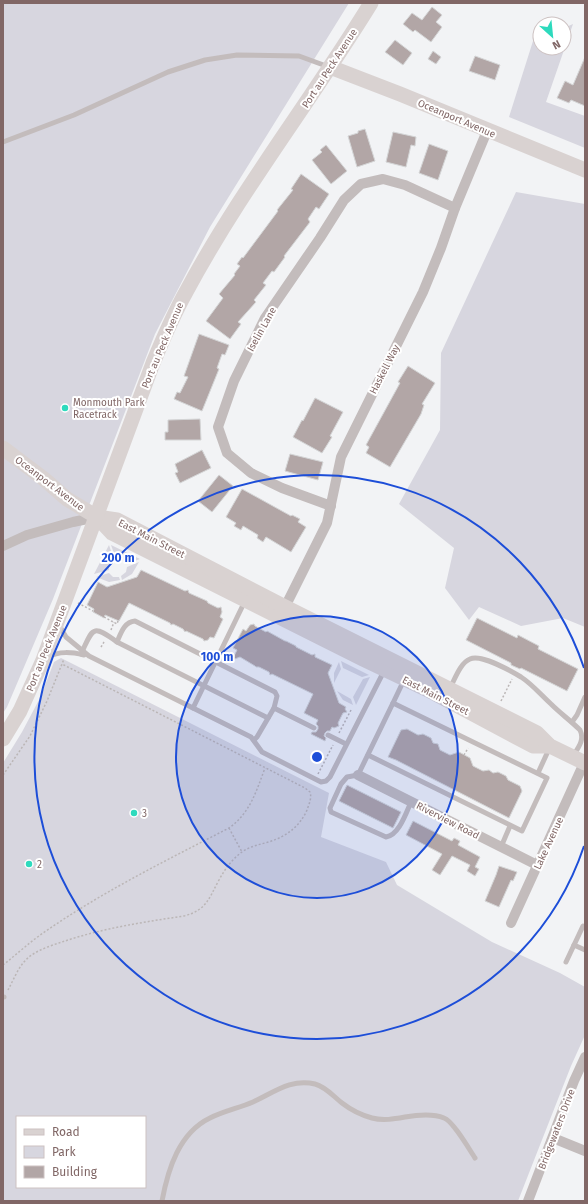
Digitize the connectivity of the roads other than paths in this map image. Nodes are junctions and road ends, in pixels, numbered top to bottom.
1 (370, 3) edge
2 (330, 67) junction
3 (487, 131) junction
4 (3, 142) edge
5 (584, 168) edge
6 (455, 208) junction
7 (3, 448) edge
8 (331, 506) junction
9 (96, 517) junction
10 (27, 535) junction
11 (3, 546) edge
12 (3, 553) edge
13 (246, 600) junction
14 (285, 607) junction
15 (58, 621) junction
16 (69, 640) junction
17 (88, 640) junction
18 (117, 642) junction
19 (82, 653) junction
20 (43, 660) junction
21 (215, 662) junction
22 (385, 670) junction
23 (406, 674) junction
24 (204, 685) junction
25 (449, 689) junction
26 (585, 697) edge
27 (394, 704) junction
28 (193, 708) junction
29 (274, 708) junction
30 (268, 718) junction
31 (572, 722) junction
32 (314, 728) dead end
33 (328, 735) dead end
34 (584, 736) edge
35 (3, 739) edge
36 (254, 740) junction
37 (346, 744) junction
38 (550, 746) junction
39 (368, 755) junction
40 (581, 761) edge
41 (538, 773) junction
42 (358, 775) junction
43 (411, 802) junction
44 (510, 826) junction
45 (501, 847) junction
46 (537, 865) junction
47 (511, 923) dead end
48 (583, 926) dead end
49 (574, 945) junction
50 (585, 950) edge
51 (566, 962) dead end
52 (585, 1057) edge
53 (553, 1138) junction
54 (585, 1151) edge
55 (475, 1158) dead end
56 (162, 1201) edge
57 (528, 1201) edge

1 - 2 main road, Port au Peck Avenue
2 - 3 main road, Oceanport Avenue
2 - 4 lane
2 - 9 main road, Port au Peck Avenue
3 - 5 main road, Oceanport Avenue
3 - 6 street, Haskell Way
6 - 8 street, Haskell Way
6 - 8 street, Iselin Lane
7 - 9 main road, Oceanport Avenue
8 - 14 street, Haskell Way
9 - 10 street
9 - 13 main road, East Main Street
9 - 14 main road, East Main Street
9 - 15 main road, Port au Peck Avenue
10 - 11 street
10 - 12 street
13 - 21 lane
13 - 22 main road, East Main Street
14 - 23 main road, East Main Street
15 - 16 lane
15 - 20 main road, Port au Peck Avenue
16 - 17 lane
16 - 19 lane
17 - 18 lane
17 - 19 lane
18 - 21 lane
18 - 24 lane
19 - 20 lane
19 - 28 lane
20 - 35 main road, Port au Peck Avenue
21 - 24 lane
21 - 29 lane
22 - 23 main road, East Main Street
22 - 37 lane
23 - 25 main road, East Main Street
23 - 27 lane
23 - 38 main road, East Main Street
24 - 28 lane
24 - 30 lane
25 - 31 lane
25 - 38 main road, East Main Street
26 - 31 lane
27 - 39 lane
27 - 41 lane
28 - 36 lane
29 - 30 lane
29 - 32 lane
30 - 36 lane
31 - 34 lane
33 - 37 lane
34 - 40 lane
36 - 37 lane
38 - 40 main road, East Main Street
38 - 41 lane
39 - 42 lane
39 - 44 lane
40 - 46 street, Lake Avenue
41 - 44 lane
42 - 43 street, Riverview Road
42 - 43 lane
43 - 45 street, Riverview Road
44 - 45 lane
45 - 46 street, Riverview Road
46 - 47 street, Lake Avenue
48 - 49 lane
49 - 50 lane
49 - 51 lane
52 - 53 street, Bridgewaters Drive
53 - 54 street
53 - 57 street, Bridgewaters Drive
55 - 56 lane

